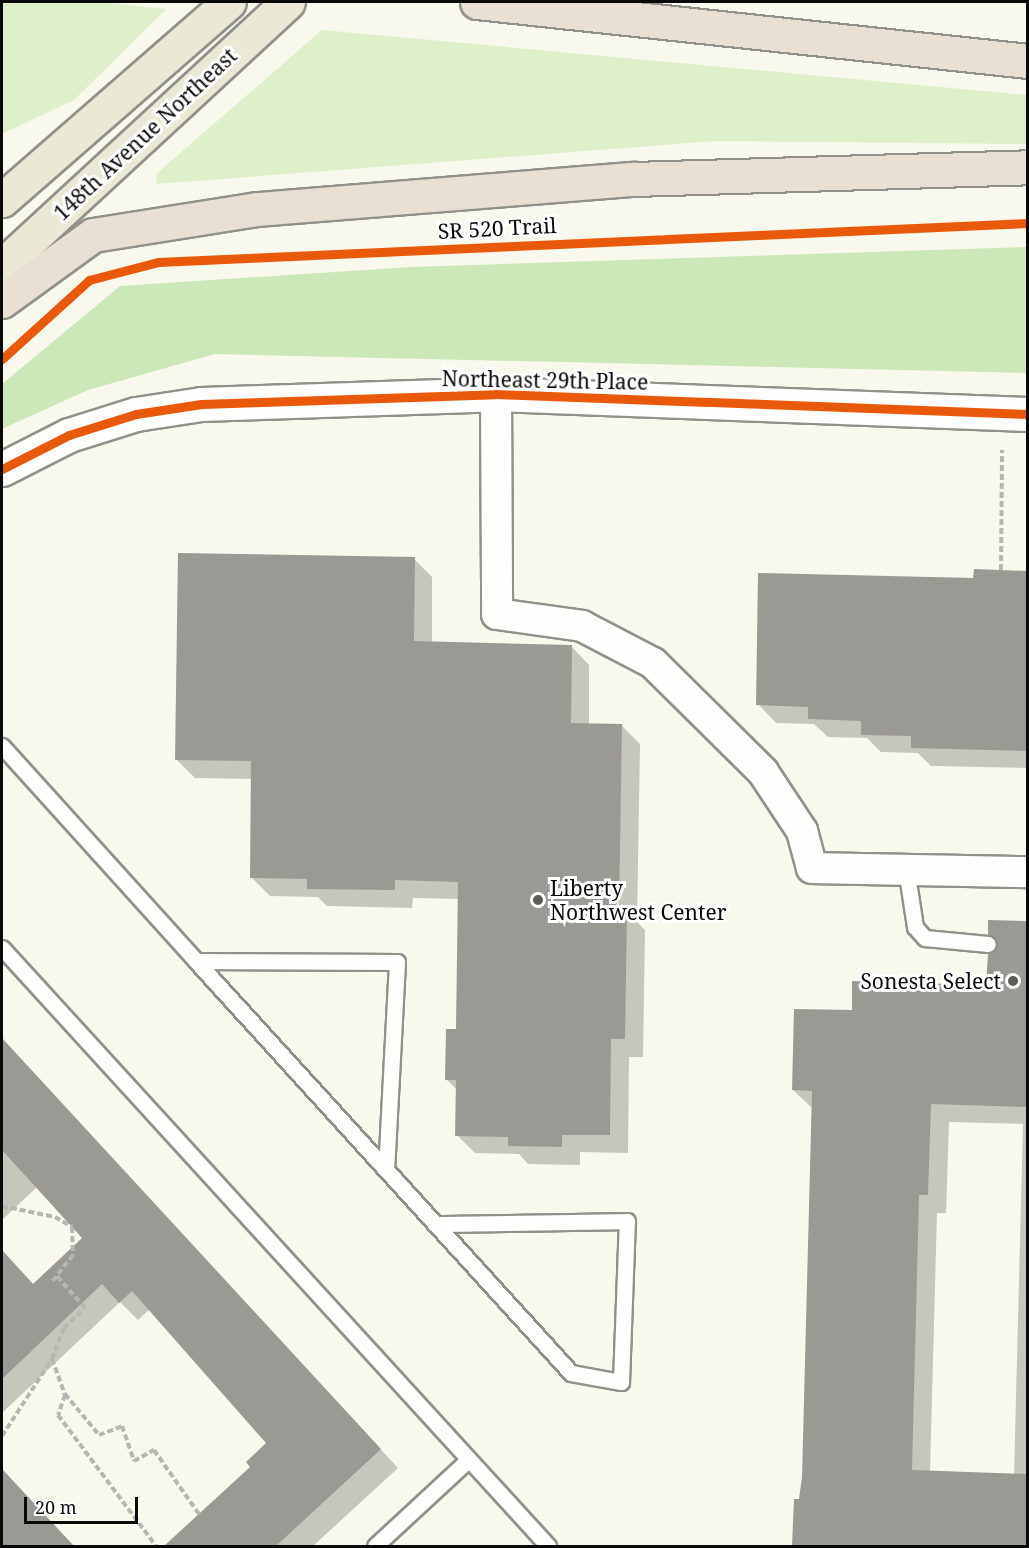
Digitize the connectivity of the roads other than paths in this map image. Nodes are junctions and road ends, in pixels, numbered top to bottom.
1 (229, 2) edge
2 (288, 2) edge
3 (477, 2) edge
4 (1028, 61) edge
5 (1028, 167) edge
6 (2, 200) edge
7 (2, 266) edge
8 (2, 301) edge
9 (495, 394) junction
10 (1015, 414) edge
11 (2, 469) edge
12 (2, 746) edge
13 (906, 868) junction
14 (1028, 872) edge
15 (988, 944) dead end
16 (2, 948) edge
17 (196, 962) junction
18 (386, 1170) junction
19 (435, 1224) junction
20 (468, 1460) junction
21 (375, 1546) edge
22 (548, 1546) edge

1 - 6 main road, 148th Avenue Northeast
2 - 7 main road, 148th Avenue Northeast
3 - 4 highway
5 - 8 highway
9 - 10 street, Northeast 29th Place
9 - 11 street, Northeast 29th Place
9 - 13 street
12 - 17 lane
13 - 14 street
13 - 15 lane
16 - 20 lane
17 - 18 lane
17 - 18 lane
18 - 19 lane
19 - 19 lane
20 - 21 lane
20 - 22 lane

